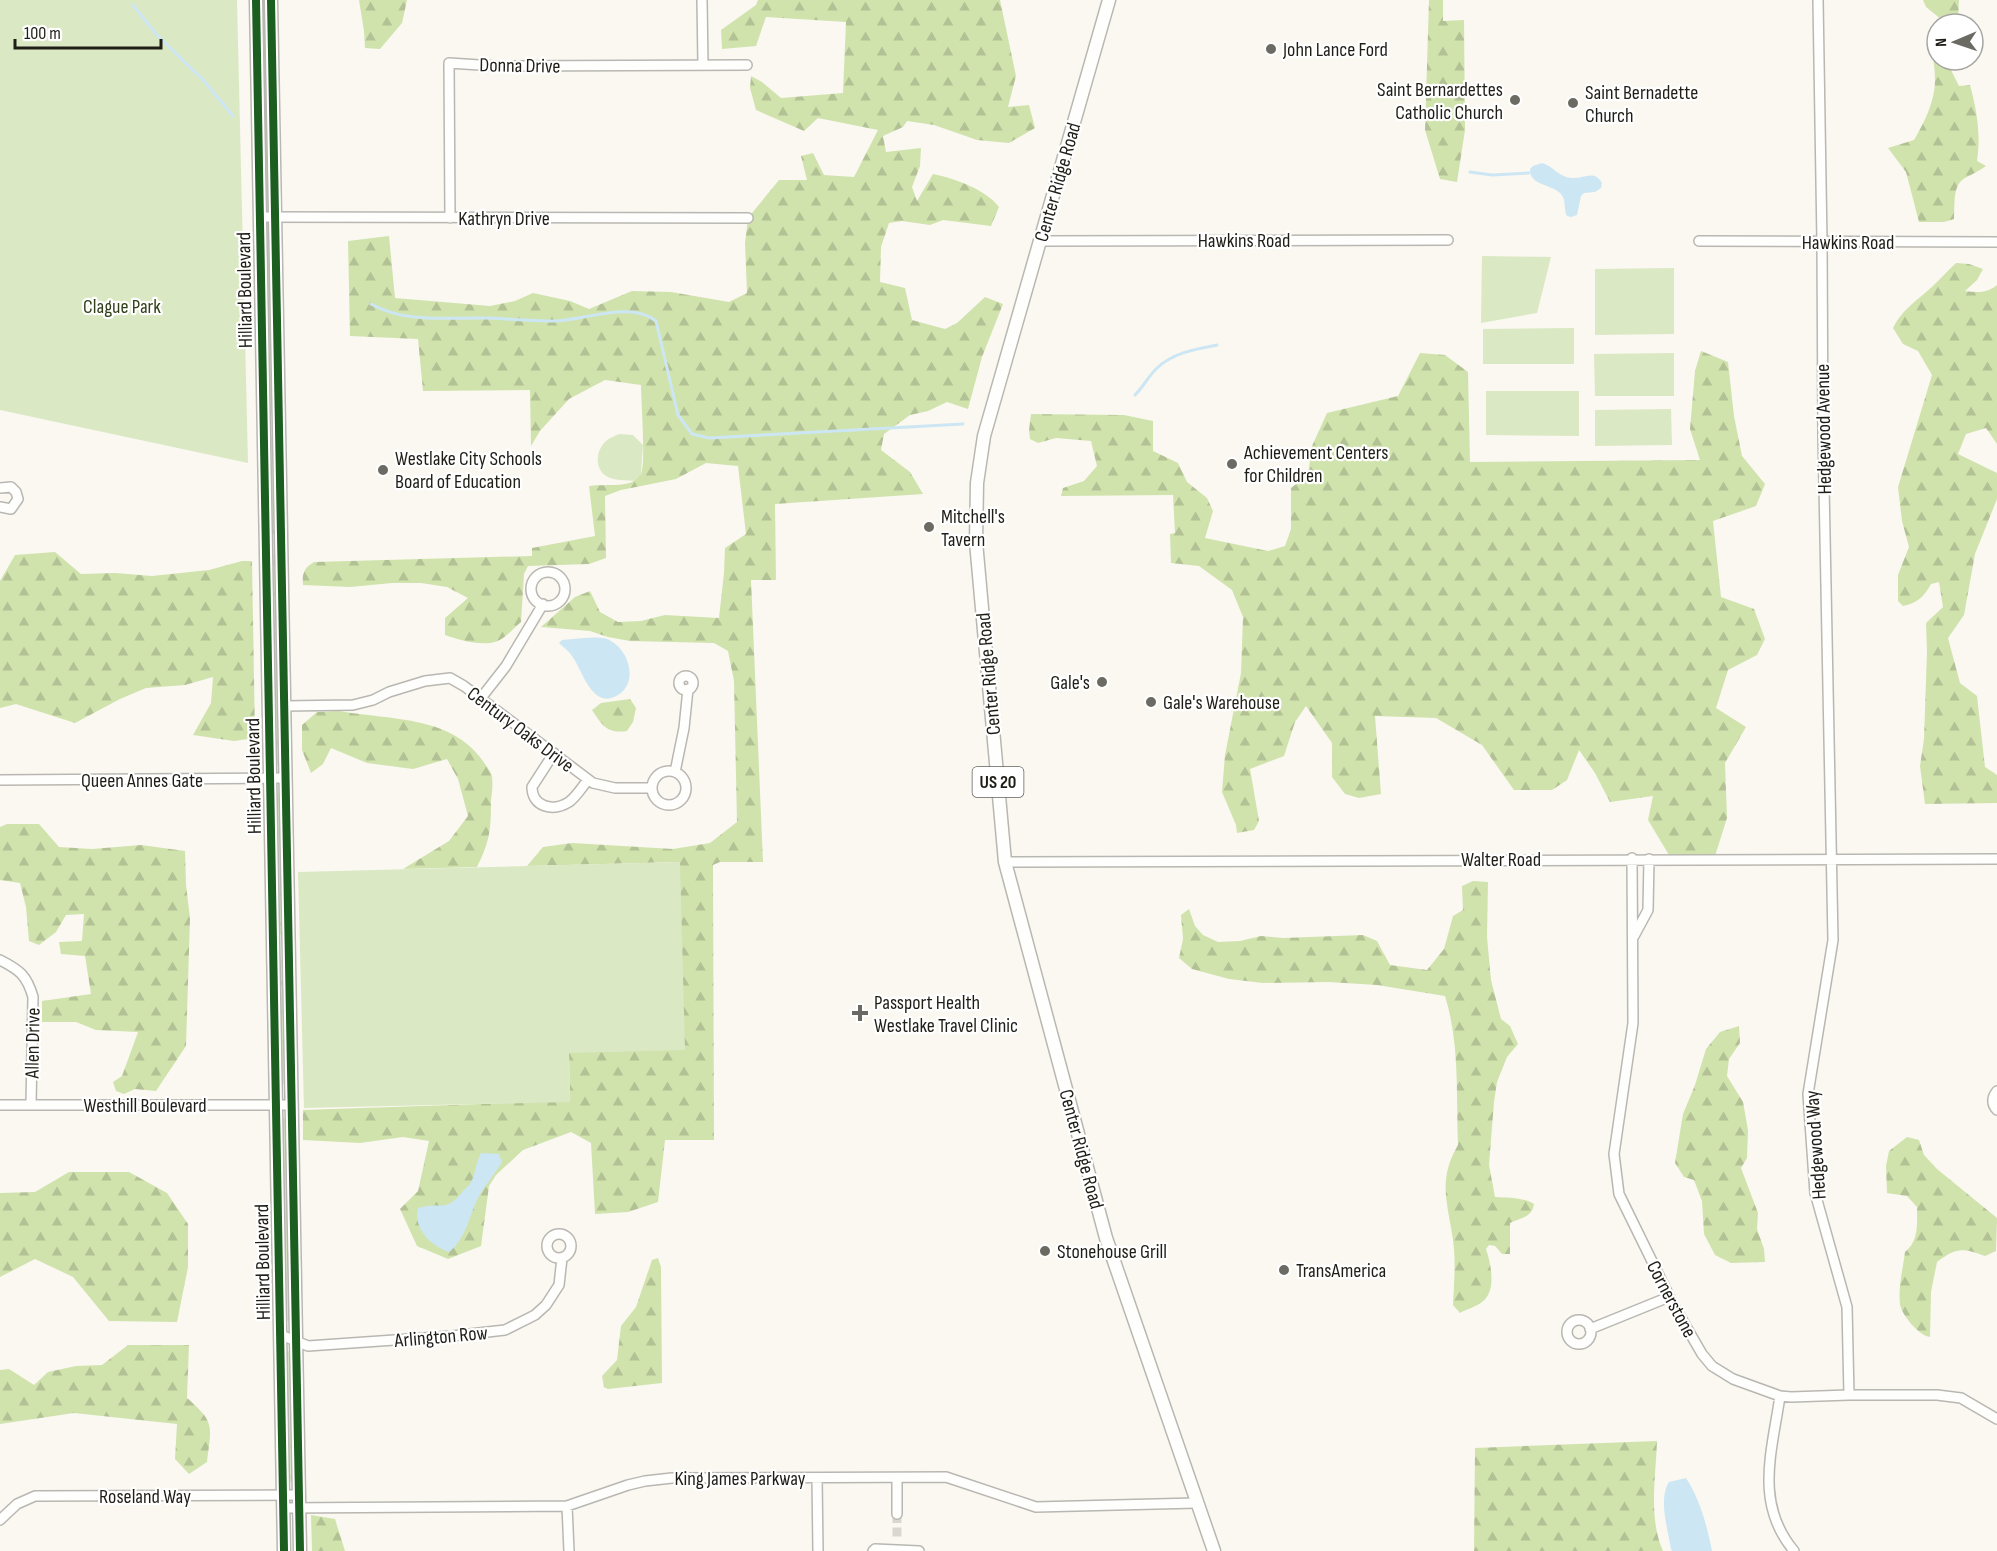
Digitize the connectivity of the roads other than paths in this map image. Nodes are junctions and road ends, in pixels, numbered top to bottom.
1 (256, 0) edge
2 (272, 0) edge
3 (702, 0) edge
4 (1109, 0) edge
5 (1818, 0) edge
6 (703, 65) junction
7 (747, 65) dead end
8 (260, 218) junction
9 (275, 218) junction
10 (450, 218) junction
11 (748, 218) dead end
12 (1448, 240) dead end
13 (1040, 241) junction
14 (1699, 241) dead end
15 (1822, 242) junction
16 (1997, 242) edge
17 (0, 488) edge
18 (0, 507) edge
19 (543, 604) dead end
20 (688, 689) dead end
21 (481, 698) junction
22 (284, 706) junction
23 (554, 753) junction
24 (675, 772) junction
25 (269, 778) junction
26 (285, 778) junction
27 (0, 780) edge
28 (588, 780) junction
29 (652, 788) junction
30 (1632, 858) junction
31 (1831, 858) junction
32 (1997, 858) edge
33 (1648, 859) junction
34 (1005, 862) junction
35 (1633, 939) junction
36 (0, 960) edge
37 (1997, 1091) edge
38 (276, 1104) junction
39 (0, 1105) edge
40 (31, 1105) junction
41 (291, 1105) junction
42 (1997, 1110) edge
43 (562, 1258) dead end
44 (1669, 1297) junction
45 (1590, 1329) dead end
46 (280, 1335) junction
47 (296, 1340) junction
48 (1848, 1395) junction
49 (1780, 1396) junction
50 (1997, 1419) edge
51 (818, 1478) junction
52 (897, 1478) junction
53 (299, 1501) junction
54 (283, 1502) junction
55 (1196, 1503) junction
56 (567, 1506) junction
57 (897, 1514) tunnel mouth
58 (0, 1520) edge
59 (284, 1551) edge
60 (300, 1551) edge
61 (569, 1551) edge
62 (818, 1551) edge
63 (873, 1551) edge
64 (919, 1551) edge
65 (1214, 1551) edge
66 (1794, 1551) edge

1 - 8 main road, Hilliard Boulevard
2 - 9 main road, Hilliard Boulevard
3 - 6 street
4 - 13 main road, Center Ridge Road / US 20
5 - 15 street, Hedgewood Avenue
6 - 7 street, Donna Drive
6 - 10 street, Donna Drive
8 - 9 street, Kathryn Drive
8 - 25 main road, Hilliard Boulevard
9 - 10 street, Kathryn Drive
9 - 22 main road, Hilliard Boulevard
10 - 11 street, Kathryn Drive
12 - 13 street, Hawkins Road
13 - 34 main road, Center Ridge Road / US 20
14 - 15 street, Hawkins Road
15 - 16 street, Hawkins Road
15 - 31 street, Hedgewood Avenue
17 - 18 street
19 - 21 street
20 - 24 street
21 - 22 street, Century Oaks Drive
21 - 23 street, Century Oaks Drive
22 - 26 main road, Hilliard Boulevard
23 - 28 street, Century Oaks Drive
23 - 28 street
24 - 29 street
24 - 29 street
25 - 26 street, Queen Annes Gate
25 - 27 street, Queen Annes Gate
25 - 38 main road, Hilliard Boulevard
26 - 41 main road, Hilliard Boulevard
28 - 29 street, Century Oaks Drive
30 - 33 street, Walter Road
30 - 34 street, Walter Road
30 - 35 street, Cornerstone
31 - 32 street, Walter Road
31 - 33 street, Walter Road
31 - 48 street, Hedgewood Way
33 - 35 street, Cornerstone
34 - 55 main road, Center Ridge Road / US 20
35 - 44 street, Cornerstone
36 - 40 street, Allen Drive
37 - 42 street
38 - 40 street, Westhill Boulevard
38 - 41 street, Westhill Boulevard
38 - 46 main road, Hilliard Boulevard
39 - 40 street, Westhill Boulevard
41 - 47 main road, Hilliard Boulevard
43 - 47 street, Arlington Row
44 - 45 street
44 - 49 street, Cornerstone
46 - 47 street, Arlington Row
46 - 54 main road, Hilliard Boulevard
47 - 53 main road, Hilliard Boulevard
48 - 49 street, Cornerstone
48 - 50 street, Cornerstone
49 - 66 street
51 - 52 street, King James Parkway
51 - 56 street, King James Parkway
51 - 62 street
52 - 55 street, King James Parkway
52 - 57 street
53 - 54 street, Roseland Way
53 - 56 street, King James Parkway
53 - 60 main road, Hilliard Boulevard
54 - 58 street, Roseland Way
54 - 59 main road, Hilliard Boulevard
55 - 65 main road, Center Ridge Road / US 20
56 - 61 street
63 - 64 street

